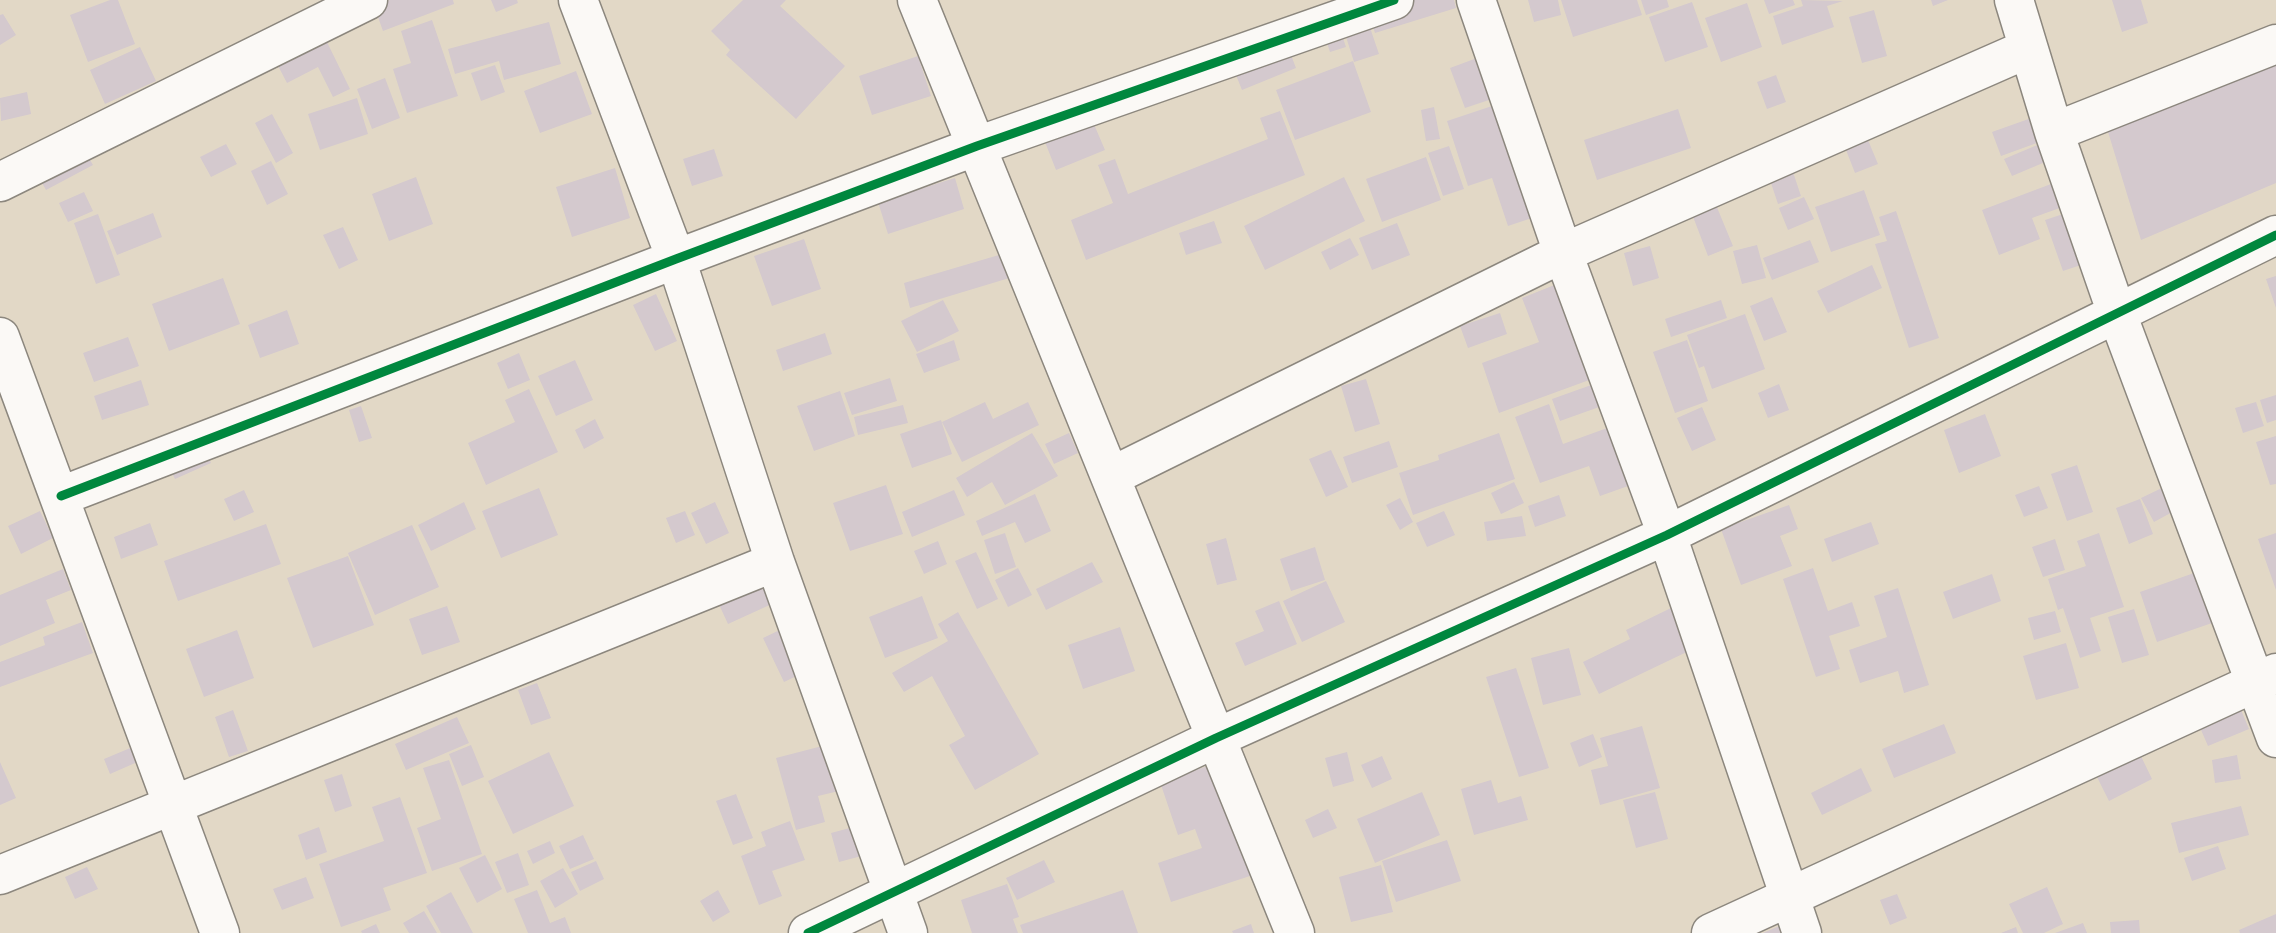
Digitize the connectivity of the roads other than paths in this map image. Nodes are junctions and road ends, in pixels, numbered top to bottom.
1 (368, 0) edge
2 (578, 0) edge
3 (917, 0) edge
4 (1394, 0) edge
5 (1476, 0) edge
6 (2014, 0) edge
7 (2276, 44) edge
8 (2028, 49) junction
9 (2054, 132) junction
10 (977, 146) junction
11 (0, 182) edge
12 (2276, 234) edge
13 (1563, 253) junction
14 (676, 259) junction
15 (2116, 311) junction
16 (1, 344) edge
17 (1112, 477) junction
18 (61, 496) junction
19 (1667, 535) junction
20 (775, 562) junction
21 (2266, 677) edge
22 (1216, 738) junction
23 (2276, 738) edge
24 (171, 805) junction
25 (0, 875) edge
26 (893, 894) junction
27 (1790, 896) junction
28 (220, 933) edge
29 (808, 933) edge
30 (908, 933) edge
31 (1295, 933) edge
32 (1711, 933) edge
33 (1802, 933) edge

1 - 11 street
2 - 14 street
3 - 10 street
4 - 10 street
5 - 13 street
6 - 8 street
7 - 9 street
8 - 9 street
8 - 13 street
9 - 15 street
10 - 14 street
10 - 17 street
12 - 15 street
13 - 17 street
13 - 19 street
14 - 18 street
14 - 20 street
15 - 19 street
15 - 21 street
16 - 18 street
17 - 22 street
18 - 24 street
19 - 22 street
19 - 27 street
20 - 24 street
20 - 26 street
21 - 23 street
21 - 27 street
22 - 26 street
22 - 31 street
24 - 25 street
24 - 28 street
26 - 29 street
26 - 30 street
27 - 32 street
27 - 33 street

